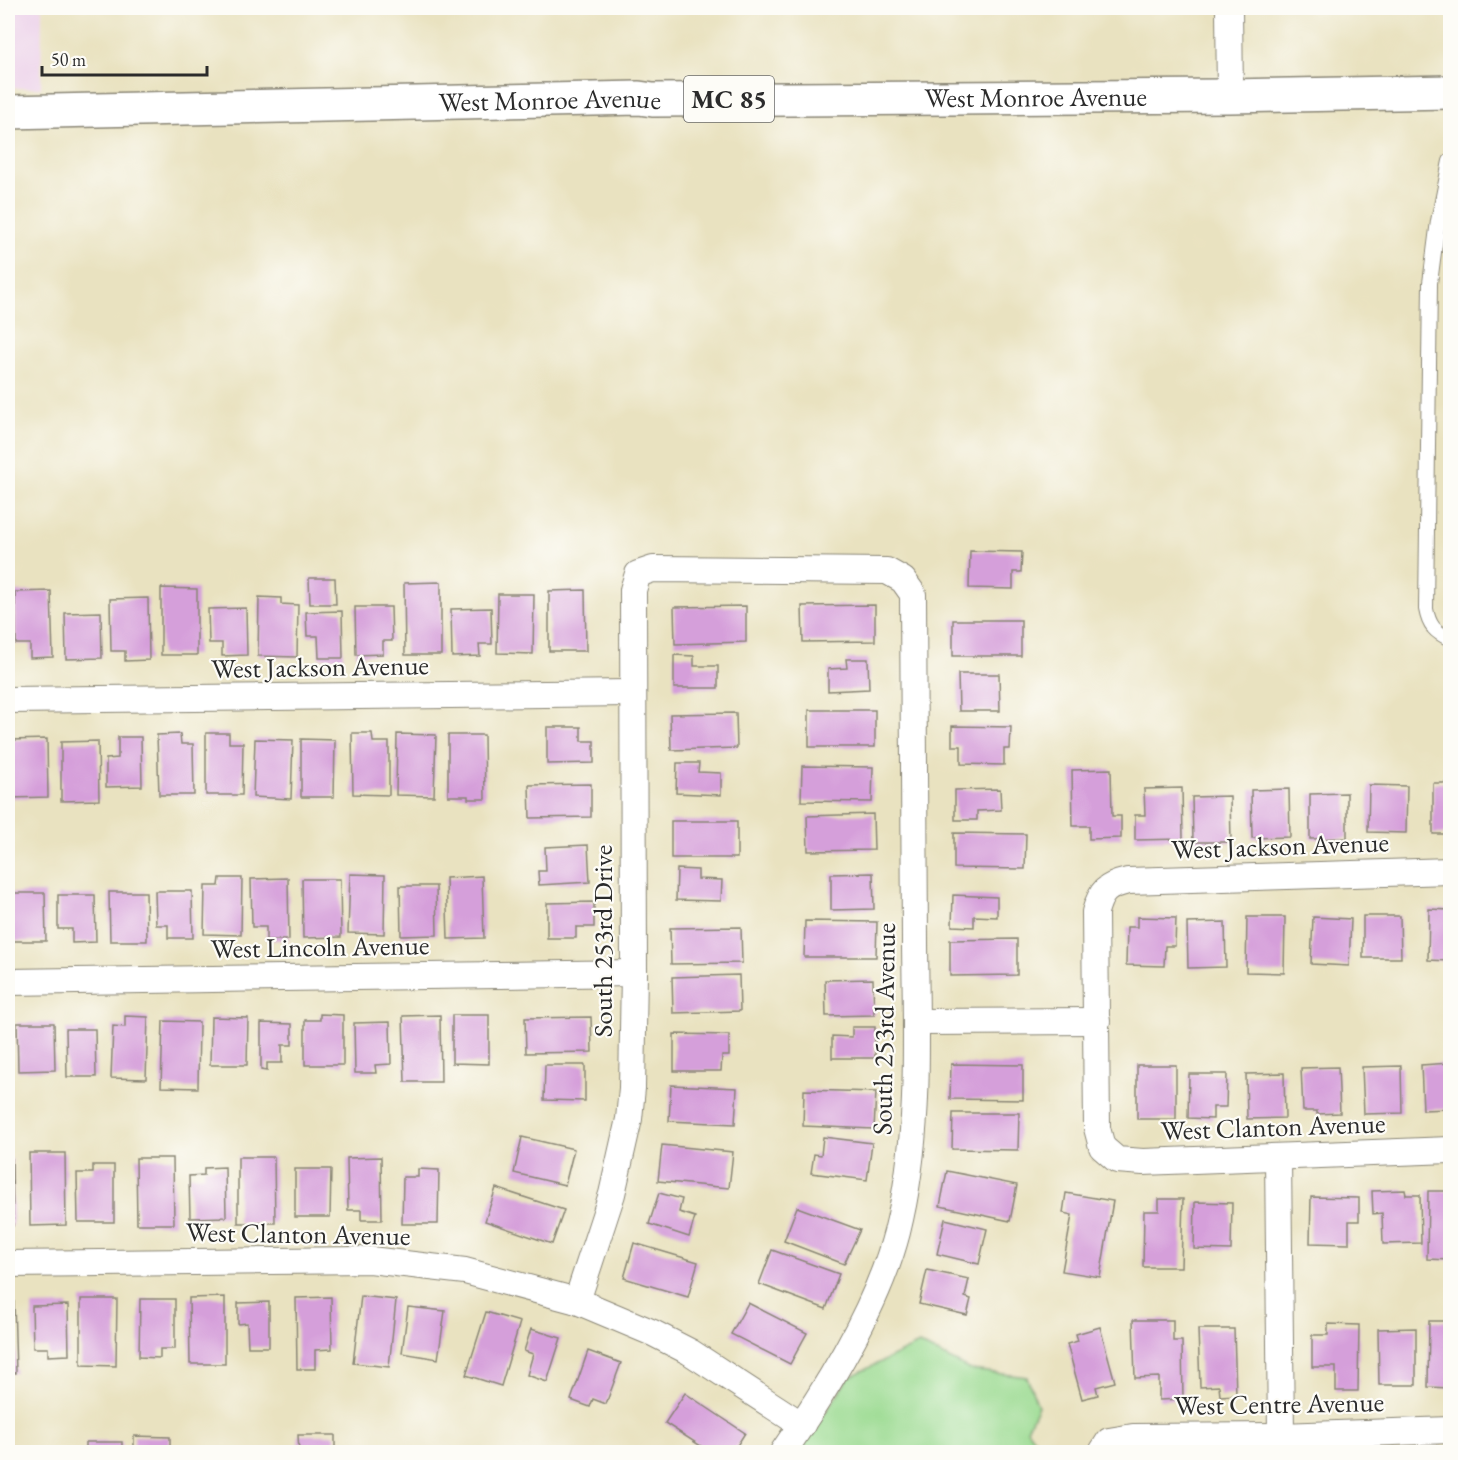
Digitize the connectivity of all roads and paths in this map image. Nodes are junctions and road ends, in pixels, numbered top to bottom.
1 (1229, 8) edge
2 (1450, 92) edge
3 (1230, 96) junction
4 (8, 112) edge
5 (1450, 161) edge
6 (903, 580) joint
7 (1450, 639) edge
8 (632, 693) junction
9 (8, 700) edge
10 (1450, 871) edge
11 (634, 973) junction
12 (8, 982) edge
13 (1097, 1021) junction
14 (916, 1022) junction
15 (1450, 1150) edge
16 (1278, 1156) junction
17 (8, 1264) edge
18 (578, 1301) junction
19 (802, 1425) junction
20 (1450, 1430) edge
21 (1281, 1436) junction
22 (1105, 1447) edge
23 (783, 1452) edge

1 - 3 street
2 - 3 main road, West Monroe Avenue / MC 85
3 - 4 main road, West Monroe Avenue / MC 85
5 - 7 lane
6 - 8 street, South 253rd Drive
6 - 14 street, South 253rd Avenue
8 - 9 street, West Jackson Avenue
8 - 11 street, South 253rd Drive
10 - 13 street, West Jackson Avenue
11 - 12 street, West Lincoln Avenue
11 - 18 street, South 253rd Drive
13 - 14 street
13 - 16 street, West Clanton Avenue
14 - 19 street, South 253rd Avenue
15 - 16 street, West Clanton Avenue
16 - 21 street
17 - 18 street, West Clanton Avenue
18 - 19 street, West Clanton Avenue
19 - 23 street, South 253rd Avenue
20 - 21 street, West Centre Avenue
21 - 22 street, West Centre Avenue

